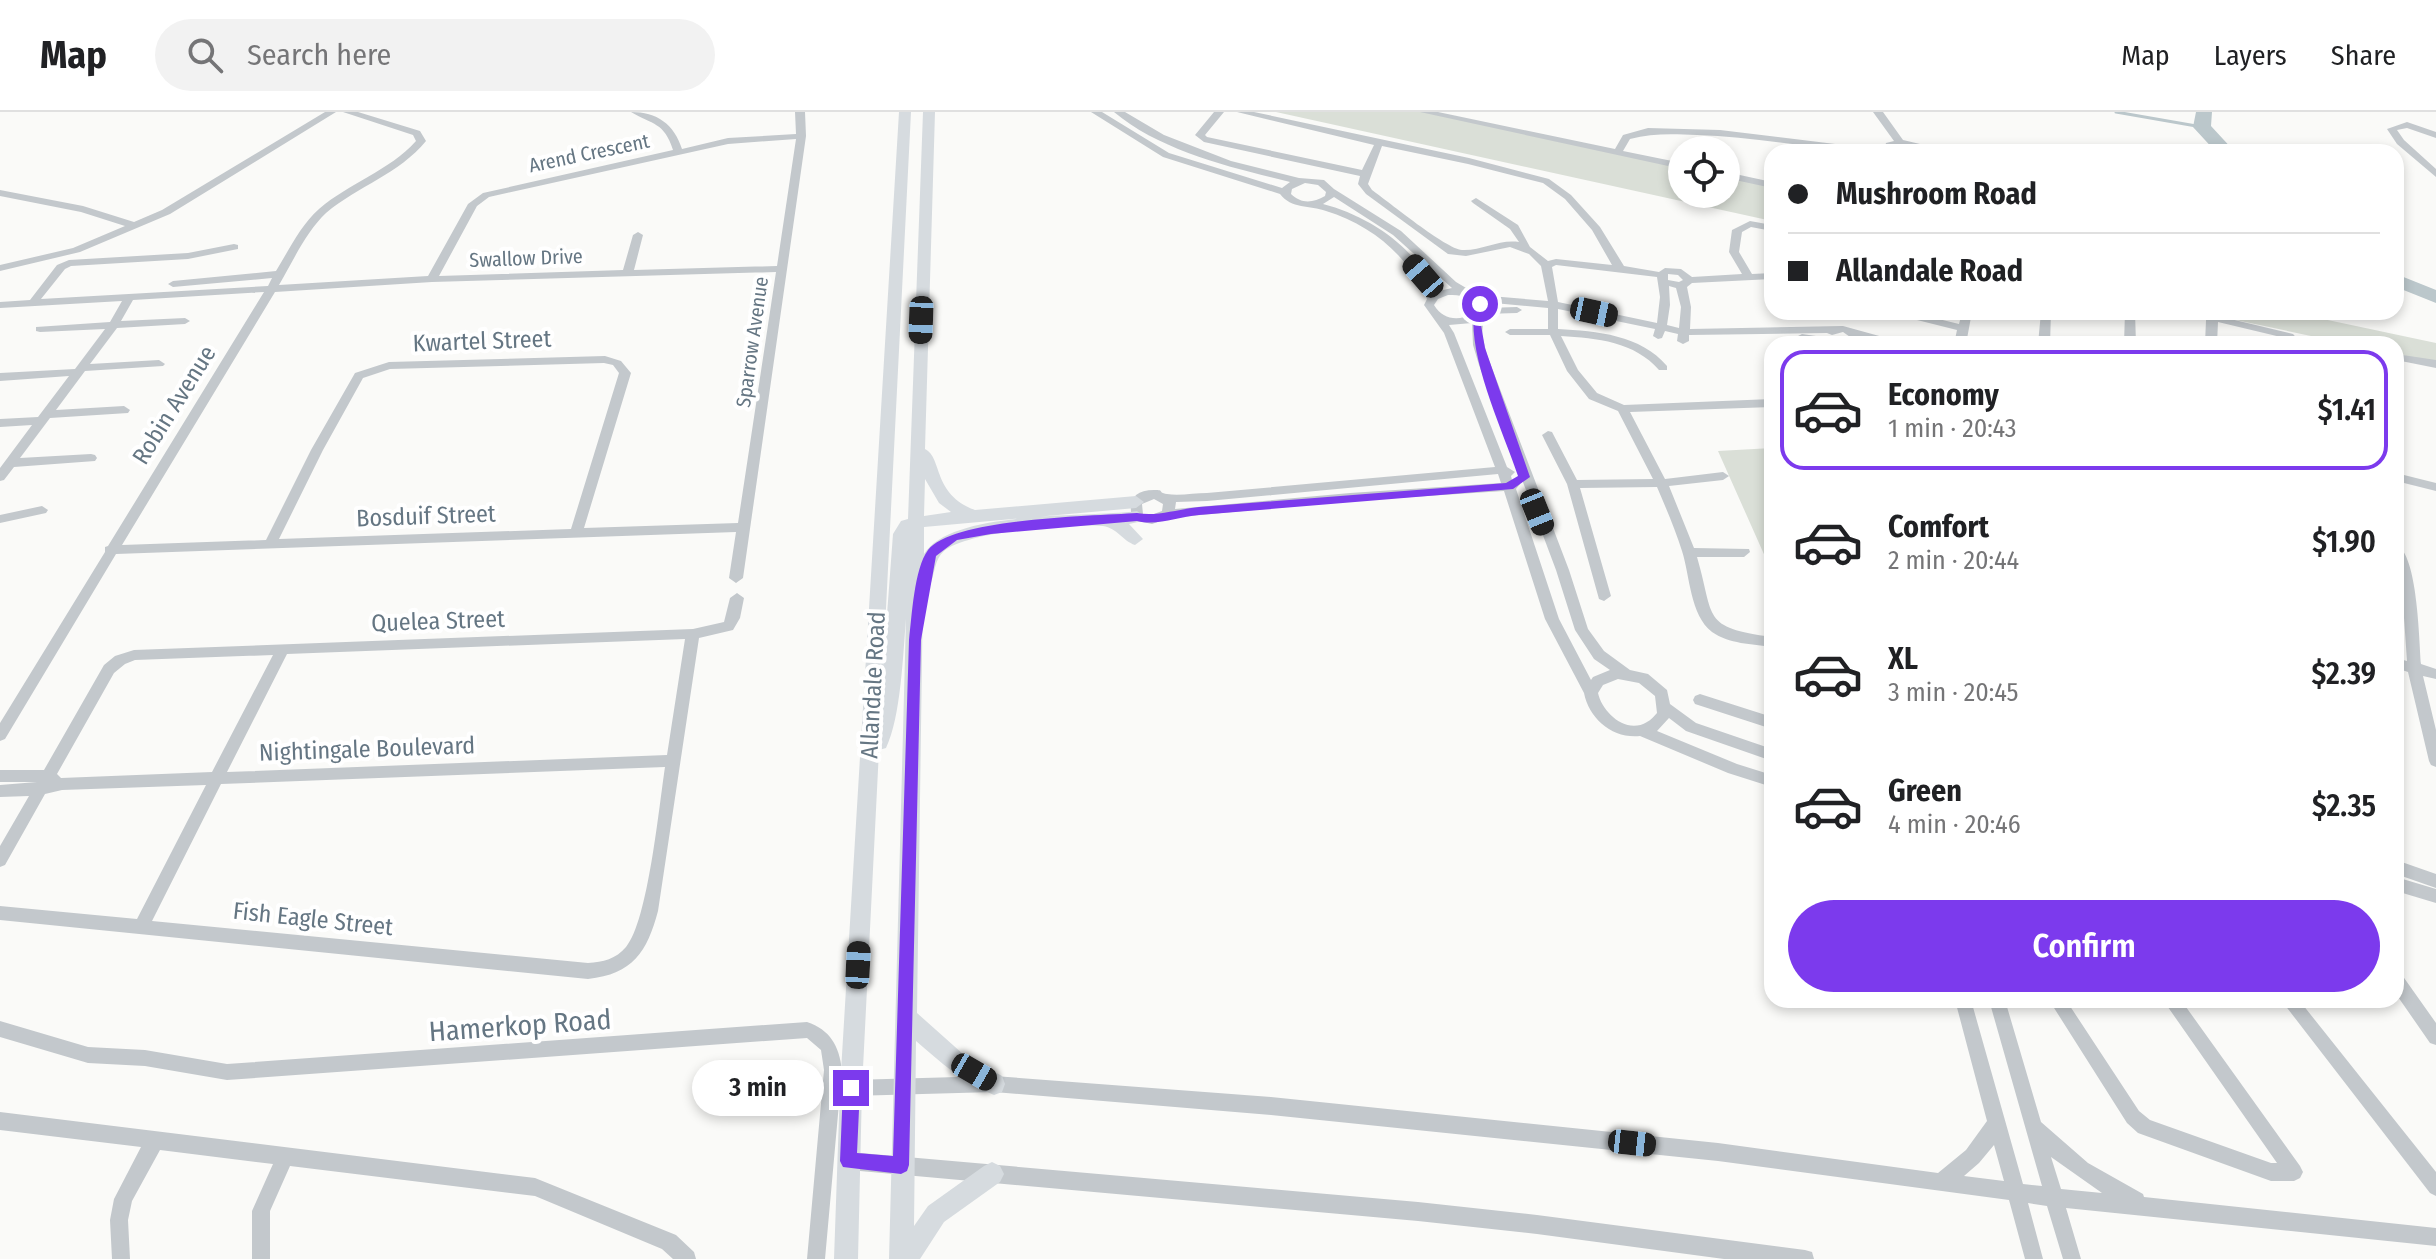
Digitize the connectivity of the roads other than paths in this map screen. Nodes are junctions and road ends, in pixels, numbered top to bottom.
1 (331, 112) edge
2 (348, 112) edge
3 (636, 112) edge
4 (800, 112) edge
5 (905, 112) edge
6 (929, 112) edge
7 (1096, 112) edge
8 (1119, 112) edge
9 (1219, 112) edge
10 (1242, 112) edge
11 (1425, 112) edge
12 (1878, 112) edge
13 (2436, 135) edge
14 (801, 136) junction
15 (1900, 142) junction
16 (1379, 143) junction
17 (1813, 144) edge
18 (1893, 144) edge
19 (1909, 144) edge
20 (2402, 144) edge
21 (2404, 146) edge
22 (678, 152) junction
23 (1617, 153) junction
24 (1668, 163) edge
25 (1365, 174) junction
26 (2436, 174) edge
27 (1740, 178) edge
28 (1298, 181) junction
29 (1764, 183) edge
30 (1331, 191) junction
31 (0, 193) edge
32 (1287, 197) junction
33 (1476, 201) dead end
34 (1312, 204) junction
35 (136, 226) junction
36 (1764, 227) edge
37 (638, 235) dead end
38 (1526, 246) junction
39 (234, 247) dead end
40 (188, 256) junction
41 (1546, 265) junction
42 (0, 268) edge
43 (781, 269) junction
44 (1620, 269) junction
45 (628, 273) junction
46 (280, 274) junction
47 (1764, 276) edge
48 (1749, 277) junction
49 (1663, 278) junction
50 (432, 279) junction
51 (1685, 283) junction
52 (173, 284) junction
53 (272, 287) junction
54 (1470, 295) junction
55 (165, 296) junction
56 (1432, 298) junction
57 (128, 299) junction
58 (33, 303) junction
59 (0, 305) edge
60 (1548, 308) junction
61 (1480, 313) junction
62 (1439, 318) junction
63 (1929, 320) edge
64 (1966, 320) edge
65 (2222, 320) edge
66 (185, 321) dead end
67 (114, 324) junction
68 (40, 329) dead end
69 (1838, 329) junction
70 (1965, 329) junction
71 (1553, 331) junction
72 (1510, 332) dead end
73 (1660, 332) junction
74 (1833, 336) edge
75 (1851, 336) edge
76 (1963, 336) edge
77 (2289, 336) edge
78 (1683, 337) junction
79 (1764, 337) edge
80 (2404, 358) edge
81 (159, 364) dead end
82 (2436, 364) edge
83 (1663, 368) dead end
84 (79, 370) junction
85 (0, 377) edge
86 (1764, 403) edge
87 (1622, 409) junction
88 (124, 410) dead end
89 (44, 417) junction
90 (0, 423) edge
91 (918, 432) junction
92 (1548, 435) dead end
93 (91, 458) dead end
94 (11, 463) junction
95 (1502, 470) junction
96 (1, 476) edge
97 (1723, 476) dead end
98 (1524, 477) junction
99 (2404, 479) edge
100 (1662, 483) junction
101 (1573, 484) junction
102 (1509, 487) junction
103 (2436, 487) edge
104 (2404, 488) edge
105 (2436, 494) edge
106 (1167, 498) junction
107 (1136, 509) junction
108 (42, 510) dead end
109 (1168, 514) junction
110 (976, 517) junction
111 (0, 519) edge
112 (1107, 520) junction
113 (917, 522) junction
114 (743, 527) junction
115 (576, 533) junction
116 (1135, 539) dead end
117 (271, 543) junction
118 (110, 550) junction
119 (1744, 552) dead end
120 (1690, 553) junction
121 (2404, 574) edge
122 (736, 578) dead end
123 (1604, 596) dead end
124 (737, 598) dead end
125 (693, 634) junction
126 (915, 640) junction
127 (1764, 641) edge
128 (283, 648) junction
129 (2404, 665) edge
130 (2414, 667) junction
131 (1625, 673) junction
132 (2436, 674) edge
133 (1591, 693) junction
134 (1700, 700) dead end
135 (1666, 708) junction
136 (1764, 720) edge
137 (1640, 730) junction
138 (0, 735) edge
139 (1764, 752) edge
140 (674, 761) junction
141 (2436, 761) edge
142 (0, 776) edge
143 (216, 779) junction
144 (1764, 779) edge
145 (44, 782) junction
146 (868, 789) junction
147 (0, 791) edge
148 (0, 860) edge
149 (2404, 870) edge
150 (2436, 881) edge
151 (2404, 886) edge
152 (2436, 896) edge
153 (0, 913) edge
154 (141, 927) junction
155 (2404, 991) edge
156 (1965, 1008) edge
157 (1999, 1008) edge
158 (2062, 1008) edge
159 (2177, 1008) edge
160 (2295, 1008) edge
161 (905, 1016) junction
162 (0, 1029) edge
163 (2436, 1037) edge
164 (994, 1084) junction
165 (904, 1087) junction
166 (851, 1088) junction
167 (0, 1121) edge
168 (1996, 1123) junction
169 (2031, 1124) junction
170 (155, 1140) junction
171 (285, 1157) junction
172 (849, 1161) junction
173 (901, 1165) junction
174 (992, 1174) junction
175 (1940, 1182) junction
176 (2436, 1187) edge
177 (2015, 1192) junction
178 (2052, 1197) junction
179 (2146, 1206) junction
180 (2436, 1237) edge
181 (121, 1259) edge
182 (261, 1259) edge
183 (687, 1259) edge
184 (816, 1259) edge
185 (846, 1259) edge
186 (903, 1259) edge
187 (1805, 1259) edge
188 (2034, 1259) edge
189 (2072, 1259) edge

1 - 35 street
2 - 46 street, Robin Avenue
3 - 22 street
4 - 14 street, Sparrow Avenue
5 - 146 main road, Allandale Road
6 - 91 main road, Allandale Road
7 - 32 street
8 - 28 street
9 - 25 street
10 - 16 street
11 - 23 street
12 - 15 street
13 - 20 street
14 - 22 street, Arend Crescent
14 - 43 street, Sparrow Avenue
15 - 18 street
15 - 19 street
16 - 25 street
16 - 44 street
17 - 23 street
21 - 26 street
22 - 50 street, Arend Crescent
23 - 24 street
25 - 38 street
27 - 29 street
28 - 30 street
28 - 32 street
30 - 34 street
30 - 54 street
31 - 35 street
32 - 34 street
33 - 38 street
34 - 56 street
35 - 42 street
36 - 48 street
37 - 45 street
38 - 41 street
39 - 40 street
40 - 52 street
40 - 58 street
41 - 44 street
41 - 71 street
43 - 45 street, Swallow Drive
43 - 114 street, Sparrow Avenue
44 - 49 street
45 - 50 street, Swallow Drive
46 - 52 street
46 - 53 street, Robin Avenue
47 - 48 street
48 - 51 street
49 - 51 street
49 - 73 street
50 - 53 street, Swallow Drive
51 - 78 street
52 - 55 street
53 - 55 street, Swallow Drive
53 - 118 street, Robin Avenue
54 - 56 street
54 - 60 street
54 - 61 street
55 - 57 street, Swallow Drive
56 - 62 street
57 - 58 street, Swallow Drive
57 - 67 street
58 - 59 street, Swallow Drive
60 - 61 street
60 - 73 street
61 - 62 street
61 - 98 street
62 - 95 street
63 - 70 street
64 - 70 street
65 - 77 street
66 - 67 street
67 - 68 street
67 - 84 street
69 - 74 street
69 - 75 street
69 - 78 street
70 - 76 street
71 - 72 street
71 - 83 street
71 - 87 street
73 - 78 street
78 - 79 street
80 - 82 street
81 - 84 street
84 - 85 street
84 - 89 street
86 - 87 street
87 - 100 street
88 - 89 street
89 - 90 street
89 - 94 street
91 - 110 main road
91 - 113 main road, Allandale Road
92 - 101 street
93 - 94 street
94 - 96 street
95 - 98 street
95 - 102 street
95 - 106 street
97 - 100 street
98 - 102 street
98 - 131 street
99 - 103 street
100 - 101 street
100 - 120 street
101 - 123 street
102 - 109 street
102 - 133 street
104 - 105 street
106 - 107 street
106 - 109 street
107 - 109 street
107 - 110 main road
107 - 112 main road
108 - 111 street
110 - 113 main road
112 - 116 main road
112 - 126 main road
113 - 126 main road, Allandale Road
113 - 146 main road
114 - 115 street, Bosduif Street
114 - 122 street, Sparrow Avenue
115 - 117 street, Bosduif Street
115 - 117 street, Kwartel Street
117 - 118 street, Bosduif Street
118 - 138 street, Robin Avenue
119 - 120 street
120 - 127 street
121 - 130 street
124 - 125 street, Quelea Street
125 - 128 street, Quelea Street
125 - 140 street
126 - 161 main road, Allandale Road
128 - 143 street
128 - 145 street, Quelea Street
129 - 130 street
130 - 132 street
130 - 141 street
131 - 133 street
131 - 135 street
133 - 137 street
134 - 136 street
135 - 137 street
135 - 139 street
137 - 144 street
140 - 143 street, Nightingale Boulevard
140 - 154 street, Fish Eagle Street
142 - 145 street, Nightingale Boulevard
143 - 145 street, Nightingale Boulevard
143 - 154 street
145 - 147 street, Nightingale Boulevard
145 - 148 street
146 - 166 main road, Allandale Road
149 - 150 street
151 - 152 street
153 - 154 street, Fish Eagle Street
155 - 163 street
156 - 168 street
157 - 169 street
158 - 159 street
160 - 176 street
161 - 164 main road
161 - 165 main road, Allandale Road
162 - 184 street, Hamerkop Road
164 - 165 street
164 - 175 street
165 - 166 street
165 - 173 main road, Allandale Road
166 - 172 main road, Allandale Road
167 - 170 street
168 - 175 street
168 - 177 street
169 - 178 street
169 - 179 street
170 - 171 street
170 - 181 street
171 - 182 street
171 - 183 street
172 - 173 street
172 - 185 main road, Allandale Road
173 - 174 street
173 - 186 main road, Allandale Road
174 - 186 main road
174 - 187 street
175 - 177 street
177 - 178 street
177 - 188 street
178 - 179 street
178 - 189 street
179 - 180 street

